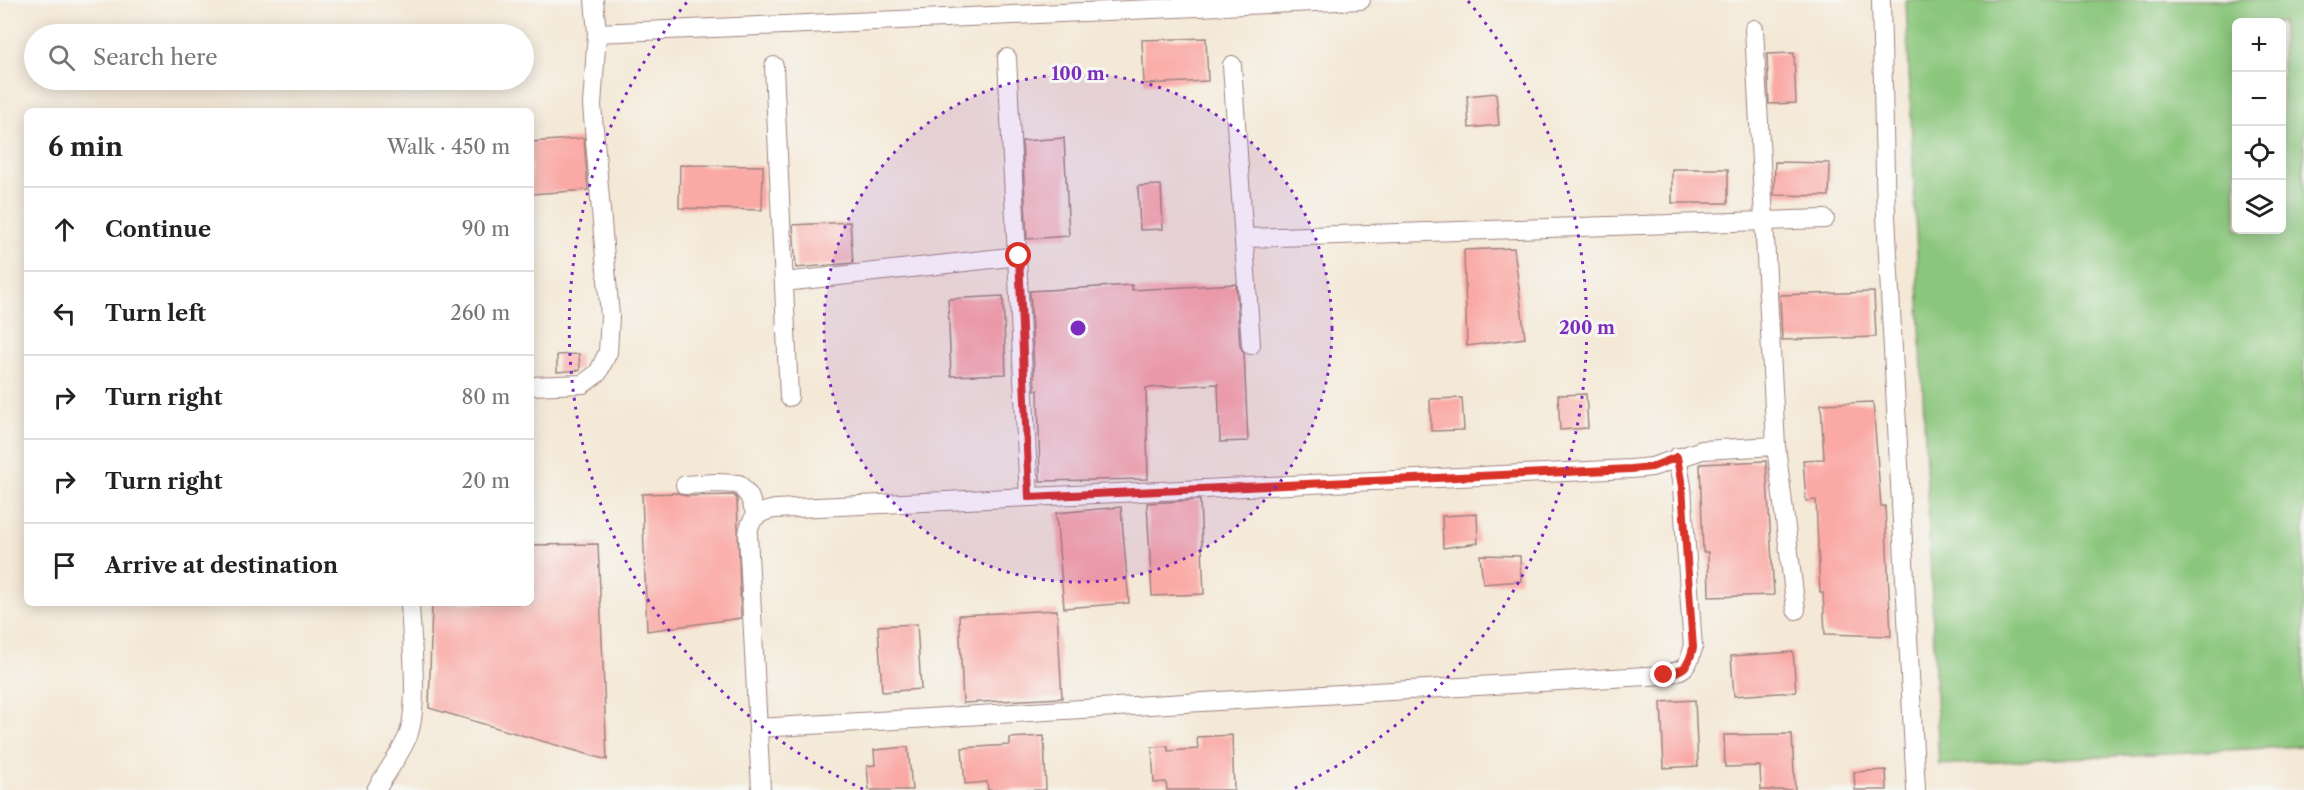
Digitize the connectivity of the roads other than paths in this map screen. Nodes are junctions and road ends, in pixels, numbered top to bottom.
1 (594, 0) edge
2 (1361, 0) edge
3 (1881, 0) edge
4 (1754, 29) dead end
5 (597, 33) junction
6 (1007, 58) dead end
7 (1232, 64) dead end
8 (774, 66) dead end
9 (1825, 219) dead end
10 (1766, 220) junction
11 (1245, 238) junction
12 (1019, 256) junction
13 (784, 282) junction
14 (1251, 345) dead end
15 (534, 386) edge
16 (789, 397) dead end
17 (1776, 446) junction
18 (1677, 457) junction
19 (685, 485) dead end
20 (1029, 497) junction
21 (756, 515) junction
22 (410, 606) edge
23 (1796, 610) dead end
24 (758, 728) junction
25 (376, 790) edge
26 (761, 790) edge
27 (1916, 790) edge

1 - 5 street
2 - 5 street
3 - 27 street
4 - 10 street
5 - 15 street
6 - 12 street
7 - 11 street
8 - 13 street
9 - 10 street
10 - 11 street
10 - 17 street
11 - 14 street
12 - 13 street
12 - 20 street
13 - 16 street
17 - 18 street
17 - 23 street
18 - 20 street
18 - 24 street
19 - 21 street
20 - 21 street
21 - 24 street
22 - 25 street
24 - 26 street

